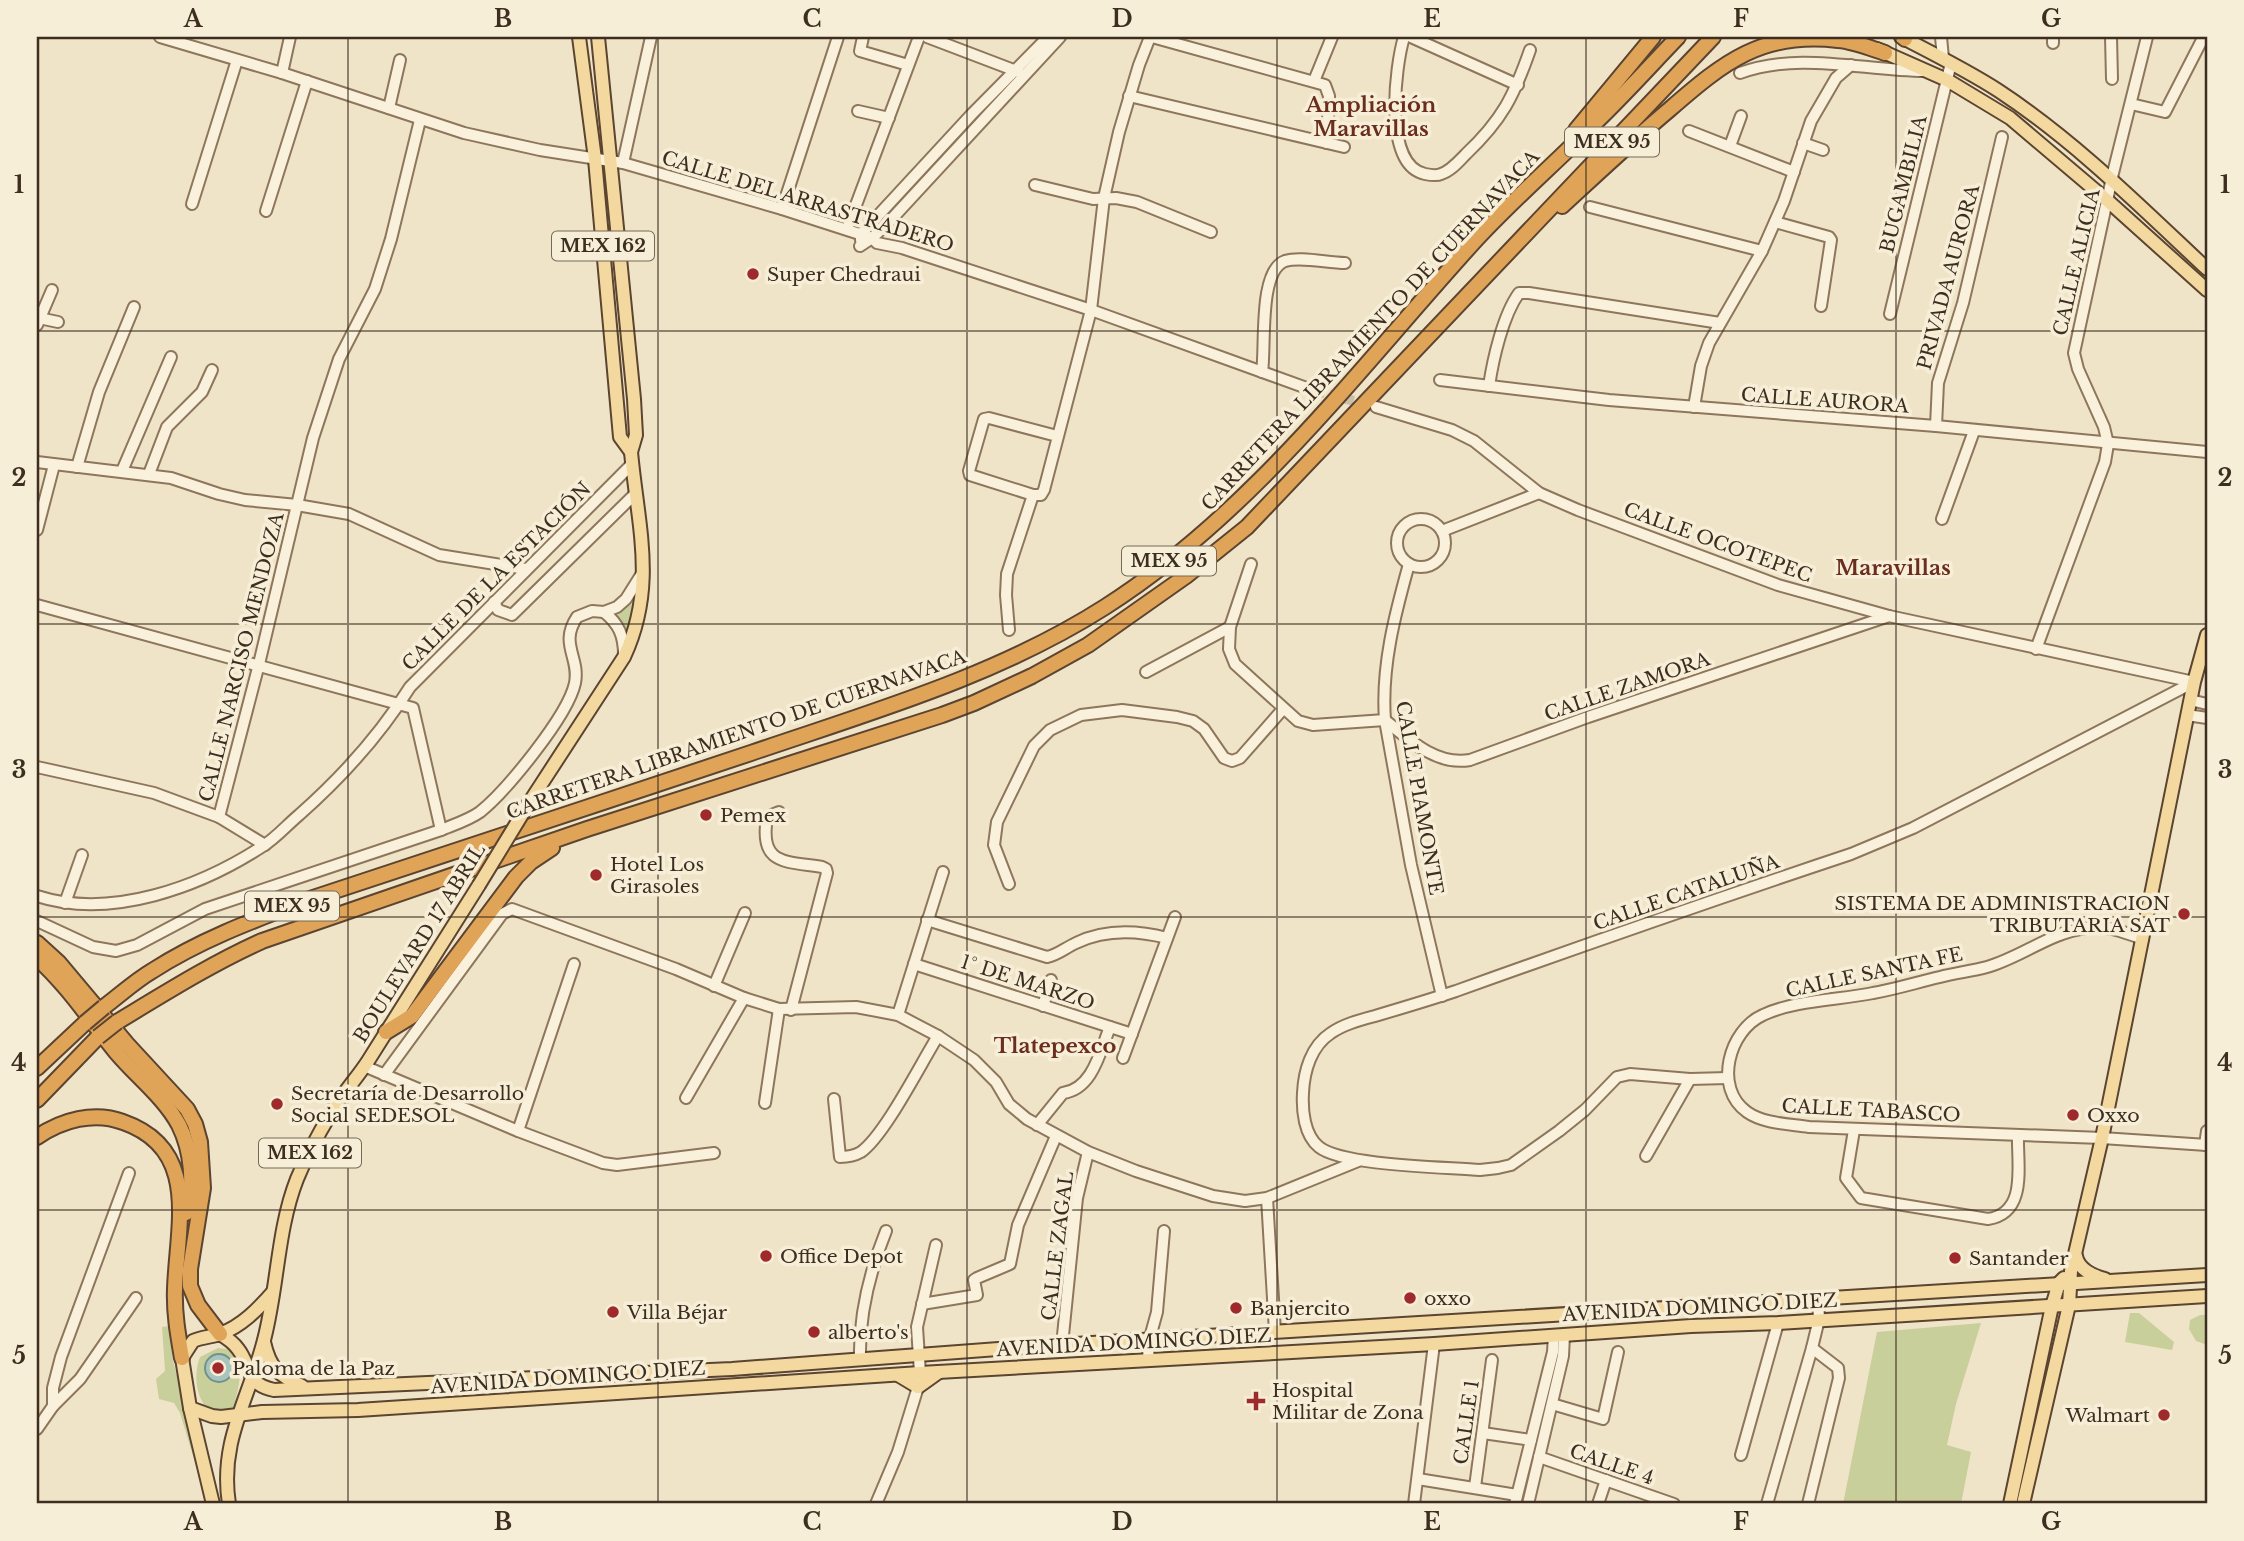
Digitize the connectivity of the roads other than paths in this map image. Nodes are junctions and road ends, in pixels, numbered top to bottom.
1 (160, 37) edge
2 (290, 37) edge
3 (579, 37) edge
4 (598, 37) edge
5 (651, 37) edge
6 (838, 37) edge
7 (863, 37) edge
8 (919, 37) edge
9 (926, 37) edge
10 (1046, 37) edge
11 (1060, 37) edge
12 (1151, 37) edge
13 (1332, 37) edge
14 (1404, 37) edge
15 (1411, 37) edge
16 (1653, 37) edge
17 (1678, 37) edge
18 (1713, 37) edge
19 (1856, 37) edge
20 (1941, 37) edge
21 (2111, 37) edge
22 (2147, 37) edge
23 (1903, 38) edge
24 (178, 40) edge
25 (2202, 40) dead end
26 (1530, 50) dead end
27 (1885, 53) junction
28 (237, 60) junction
29 (400, 60) dead end
30 (1947, 61) junction
31 (908, 65) junction
32 (1851, 65) junction
33 (1015, 71) junction
34 (1925, 71) junction
35 (282, 73) junction
36 (1740, 73) dead end
37 (1027, 75) junction
38 (2112, 79) dead end
39 (1947, 80) junction
40 (307, 81) junction
41 (1319, 83) junction
42 (1518, 85) junction
43 (1129, 96) junction
44 (2131, 104) junction
45 (389, 108) junction
46 (859, 111) dead end
47 (1741, 116) dead end
48 (889, 118) junction
49 (421, 120) junction
50 (1689, 131) dead end
51 (2002, 137) dead end
52 (1804, 143) junction
53 (1327, 144) junction
54 (1730, 146) junction
55 (1344, 147) dead end
56 (1823, 150) dead end
57 (595, 159) junction
58 (617, 163) junction
59 (1794, 172) junction
60 (2112, 181) junction
61 (1035, 185) dead end
62 (1530, 185) junction
63 (1104, 198) junction
64 (2108, 201) junction
65 (192, 204) dead end
66 (1590, 207) dead end
67 (782, 209) junction
68 (266, 211) dead end
69 (1775, 222) junction
70 (847, 229) junction
71 (1211, 232) dead end
72 (867, 236) junction
73 (1512, 247) junction
74 (1762, 251) junction
75 (1345, 263) dead end
76 (2207, 269) edge
77 (52, 290) dead end
78 (2207, 290) edge
79 (1821, 306) dead end
80 (134, 307) dead end
81 (1091, 310) junction
82 (1890, 313) dead end
83 (38, 321) edge
84 (58, 322) dead end
85 (1720, 323) junction
86 (171, 357) dead end
87 (212, 370) dead end
88 (1262, 372) junction
89 (1440, 380) dead end
90 (1489, 387) junction
91 (1315, 391) tunnel mouth
92 (1376, 407) tunnel mouth
93 (1694, 407) junction
94 (1936, 426) junction
95 (1974, 431) junction
96 (1057, 436) junction
97 (2109, 444) junction
98 (2207, 453) edge
99 (631, 458) junction
100 (37, 461) edge
101 (54, 465) junction
102 (77, 467) junction
103 (122, 471) junction
104 (149, 474) junction
105 (636, 493) junction
106 (1539, 493) junction
107 (1033, 495) junction
108 (297, 505) junction
109 (1942, 519) dead end
110 (37, 530) edge
111 (1442, 531) junction
112 (1251, 564) dead end
113 (1409, 564) junction
114 (526, 569) junction
115 (644, 570) junction
116 (494, 602) junction
117 (37, 604) edge
118 (604, 612) junction
119 (1889, 615) junction
120 (1230, 627) junction
121 (1009, 630) dead end
122 (2207, 635) edge
123 (2036, 649) junction
124 (624, 657) junction
125 (259, 664) junction
126 (1146, 672) dead end
127 (2194, 682) junction
128 (2190, 700) junction
129 (400, 704) junction
130 (2207, 704) edge
131 (1283, 709) junction
132 (2188, 715) junction
133 (2207, 718) edge
134 (1385, 720) junction
135 (37, 767) edge
136 (779, 813) dead end
137 (219, 817) junction
138 (587, 829) junction
139 (441, 830) junction
140 (265, 845) junction
141 (82, 855) dead end
142 (943, 872) dead end
143 (1009, 884) dead end
144 (37, 896) edge
145 (65, 903) junction
146 (745, 913) dead end
147 (1175, 917) dead end
148 (928, 920) junction
149 (37, 921) edge
150 (1167, 938) junction
151 (2143, 939) junction
152 (37, 943) edge
153 (37, 958) edge
154 (573, 964) dead end
155 (914, 964) junction
156 (1051, 980) dead end
157 (714, 986) junction
158 (1443, 996) junction
159 (744, 998) junction
160 (1043, 1006) junction
161 (779, 1009) junction
162 (791, 1010) junction
163 (898, 1015) junction
164 (1110, 1027) junction
165 (386, 1032) junction
166 (1132, 1034) junction
167 (937, 1036) junction
168 (64, 1042) junction
169 (37, 1054) edge
170 (1123, 1058) dead end
171 (365, 1066) junction
172 (37, 1068) edge
173 (384, 1075) junction
174 (1728, 1078) junction
175 (1690, 1079) junction
176 (686, 1098) dead end
177 (834, 1099) dead end
178 (37, 1100) edge
179 (765, 1103) dead end
180 (1037, 1125) junction
181 (1854, 1130) junction
182 (518, 1131) junction
183 (2207, 1131) edge
184 (2018, 1135) junction
185 (1056, 1136) junction
186 (37, 1137) edge
187 (2102, 1139) junction
188 (2206, 1145) edge
189 (1088, 1152) junction
190 (714, 1153) dead end
191 (1646, 1156) dead end
192 (1358, 1161) junction
193 (129, 1173) dead end
194 (1268, 1198) junction
195 (886, 1231) dead end
196 (1164, 1231) dead end
197 (178, 1236) junction
198 (936, 1245) dead end
199 (2076, 1256) junction
200 (2207, 1275) edge
201 (2067, 1279) junction
202 (2115, 1280) junction
203 (2040, 1284) junction
204 (274, 1291) junction
205 (2207, 1296) edge
206 (136, 1298) dead end
207 (1818, 1298) junction
208 (2098, 1302) junction
209 (922, 1304) junction
210 (2069, 1305) junction
211 (2052, 1306) junction
212 (1819, 1319) junction
213 (1778, 1323) junction
214 (1396, 1325) junction
215 (1275, 1332) junction
216 (220, 1334) junction
217 (1559, 1335) junction
218 (264, 1341) junction
219 (1149, 1341) junction
220 (1434, 1344) junction
221 (2059, 1344) junction
222 (1062, 1345) junction
223 (1398, 1345) junction
224 (1812, 1348) junction
225 (1618, 1352) dead end
226 (918, 1355) junction
227 (860, 1358) junction
228 (182, 1359) junction
229 (1492, 1360) dead end
230 (1148, 1361) junction
231 (939, 1372) junction
232 (920, 1373) junction
233 (898, 1375) junction
234 (251, 1378) junction
235 (358, 1387) junction
236 (918, 1387) junction
237 (306, 1388) junction
238 (1552, 1404) junction
239 (53, 1406) junction
240 (190, 1408) junction
241 (358, 1410) junction
242 (239, 1415) junction
243 (37, 1429) edge
244 (1483, 1433) junction
245 (1531, 1440) junction
246 (1741, 1455) dead end
247 (1539, 1457) junction
248 (2018, 1466) junction
249 (2031, 1469) junction
250 (1418, 1479) junction
251 (1606, 1480) junction
252 (1475, 1488) junction
253 (1516, 1499) edge
254 (1658, 1502) edge
255 (212, 1504) edge
256 (229, 1504) edge
257 (876, 1504) edge
258 (1414, 1504) edge
259 (1528, 1504) edge
260 (1598, 1504) edge
261 (1674, 1504) edge
262 (1768, 1504) edge
263 (1808, 1504) edge
264 (2010, 1504) edge
265 (2023, 1504) edge

1 - 24 street, CALLE DEL ARRASTRADERO
2 - 35 street
3 - 57 main road, MEX 162
4 - 58 main road, MEX 162
5 - 58 street
6 - 67 street
7 - 31 street
8 - 31 street
9 - 33 street
10 - 33 street
11 - 37 street
12 - 41 street
12 - 43 street
13 - 41 street
14 - 42 street
15 - 42 street
16 - 62 highway
17 - 62 highway, CARRETERA LIBRAMIENTO DE CUERNAVACA / MEX 95
18 - 73 highway, MEX 95
19 - 27 main road
20 - 30 street, BUGAMBILIA
21 - 38 street
22 - 44 street, CALLE ALICIA
23 - 30 main road
24 - 28 street, CALLE DEL ARRASTRADERO
25 - 44 street
26 - 42 street
27 - 34 main road
27 - 73 highway
28 - 35 street, CALLE DEL ARRASTRADERO
28 - 65 street
29 - 45 street
30 - 39 street, BUGAMBILIA
30 - 60 main road
31 - 48 street
32 - 34 street
32 - 36 street
32 - 52 street
33 - 37 street
33 - 72 street
34 - 39 main road
35 - 40 street, CALLE DEL ARRASTRADERO
37 - 72 street
39 - 64 main road
39 - 82 street, BUGAMBILIA
40 - 45 street, CALLE DEL ARRASTRADERO
40 - 68 street
41 - 53 street
43 - 53 street
43 - 63 street
44 - 60 street, CALLE ALICIA
45 - 49 street, CALLE DEL ARRASTRADERO
46 - 48 street
47 - 54 street
48 - 70 street
49 - 57 street, CALLE DEL ARRASTRADERO
49 - 108 street, CALLE NARCISO MENDOZA
50 - 54 street
51 - 94 street, PRIVADA AURORA
52 - 56 street
52 - 59 street
53 - 55 street
54 - 59 street
57 - 58 street, CALLE DEL ARRASTRADERO
57 - 99 main road, MEX 162
58 - 67 street, CALLE DEL ARRASTRADERO
58 - 99 main road, MEX 162
59 - 69 street
60 - 64 street, CALLE ALICIA
60 - 76 main road
61 - 63 street
62 - 168 highway, CARRETERA LIBRAMIENTO DE CUERNAVACA / MEX 95, bridge
63 - 71 street
63 - 81 street
64 - 78 main road
64 - 97 street, CALLE ALICIA
66 - 74 street
67 - 70 street, CALLE DEL ARRASTRADERO
69 - 74 street
69 - 79 street
70 - 72 street, CALLE DEL ARRASTRADERO
72 - 81 street, CALLE DEL ARRASTRADERO
73 - 138 highway, MEX 95
74 - 85 street
75 - 88 street
77 - 83 street
80 - 102 street
81 - 88 street, CALLE DEL ARRASTRADERO
81 - 96 street
83 - 84 street
85 - 90 street
85 - 93 street
86 - 103 street
87 - 104 street
88 - 91 street, CALLE DEL ARRASTRADERO
89 - 90 street, CALLE AURORA
90 - 93 street, CALLE AURORA
92 - 106 street, CALLE OCOTEPEC
93 - 94 street, CALLE AURORA
94 - 95 street, CALLE AURORA
95 - 97 street, CALLE AURORA
95 - 109 street
96 - 107 street
96 - 107 street
97 - 98 street, CALLE AURORA
97 - 123 street
99 - 105 main road, BOULEVARD 17 ABRIL / MEX 162
99 - 114 street, CALLE DE LA ESTACIÓN
100 - 101 street
101 - 102 street
101 - 110 street
102 - 103 street
103 - 104 street
104 - 108 street
105 - 115 main road, BOULEVARD 17 ABRIL / MEX 162
105 - 116 street
106 - 111 street
106 - 119 street, CALLE OCOTEPEC
107 - 121 street
108 - 114 street
108 - 125 street, CALLE NARCISO MENDOZA
111 - 113 street
111 - 113 street
112 - 120 street
113 - 134 street, CALLE PIAMONTE
114 - 116 street, CALLE DE LA ESTACIÓN
115 - 118 street
115 - 124 main road, BOULEVARD 17 ABRIL / MEX 162
116 - 129 street, CALLE DE LA ESTACIÓN
117 - 125 street
118 - 124 street
118 - 139 street
119 - 123 street, CALLE OCOTEPEC
119 - 134 street, CALLE ZAMORA
120 - 126 street
120 - 131 street
122 - 127 main road
123 - 127 street, CALLE OCOTEPEC
124 - 165 main road, BOULEVARD 17 ABRIL / MEX 162, bridge
125 - 129 street
125 - 137 street, CALLE NARCISO MENDOZA
127 - 128 main road
127 - 158 street, CALLE CATALUÑA
128 - 130 street
128 - 132 main road
129 - 139 street
129 - 140 street, CALLE DE LA ESTACIÓN
131 - 134 street
131 - 143 street
132 - 133 street
132 - 151 main road
134 - 158 street, CALLE PIAMONTE
135 - 137 street
136 - 162 street
137 - 140 street
138 - 165 highway
138 - 178 highway, MEX 95, bridge
139 - 149 street
140 - 145 street, CALLE DE LA ESTACIÓN
141 - 145 street
142 - 148 street
144 - 145 street, CALLE DE LA ESTACIÓN
146 - 157 street
147 - 150 street
148 - 150 street
148 - 155 street
150 - 166 street
151 - 174 street, CALLE SANTA FE
151 - 187 main road
152 - 216 highway
153 - 197 highway
154 - 182 street
155 - 160 street, 1° DE MARZO
155 - 163 street
156 - 160 street
157 - 159 street
157 - 173 street
158 - 192 street, CALLE CATALUÑA
159 - 161 street
159 - 176 street
160 - 164 street, 1° DE MARZO
161 - 162 street
161 - 179 street
162 - 163 street
163 - 167 street
164 - 166 street, 1° DE MARZO
164 - 180 street
165 - 171 main road, BOULEVARD 17 ABRIL / MEX 162
166 - 170 street
167 - 177 street
167 - 180 street
168 - 169 highway
168 - 172 highway, CARRETERA LIBRAMIENTO DE CUERNAVACA / MEX 95
171 - 173 street
171 - 204 main road, BOULEVARD 17 ABRIL / MEX 162
173 - 182 street
174 - 175 street
174 - 181 street, CALLE TABASCO
175 - 191 street
175 - 192 street
180 - 185 street
181 - 184 street, CALLE TABASCO
181 - 184 street
182 - 190 street
183 - 188 street
184 - 187 street, CALLE TABASCO
185 - 189 street
185 - 209 street
186 - 197 highway
187 - 188 street, CALLE TABASCO
187 - 199 main road
189 - 194 street
189 - 222 street, CALLE ZAGAL
192 - 194 street
193 - 239 street
194 - 215 street
195 - 227 street
196 - 219 street
197 - 228 highway
198 - 209 street
199 - 201 main road
199 - 202 main road
199 - 203 main road
200 - 202 main road, AVENIDA DOMINGO DIEZ
201 - 202 main road, AVENIDA DOMINGO DIEZ
201 - 203 main road, AVENIDA DOMINGO DIEZ
201 - 210 main road
201 - 211 main road
203 - 207 main road, AVENIDA DOMINGO DIEZ
204 - 216 main road
204 - 218 main road, BOULEVARD 17 ABRIL / MEX 162
205 - 208 main road, AVENIDA DOMINGO DIEZ
206 - 239 street
207 - 212 street
207 - 214 main road, AVENIDA DOMINGO DIEZ
208 - 210 main road, AVENIDA DOMINGO DIEZ
208 - 221 main road
209 - 226 street
210 - 211 main road, AVENIDA DOMINGO DIEZ
210 - 221 main road
211 - 212 main road, AVENIDA DOMINGO DIEZ
211 - 248 main road
212 - 213 main road, AVENIDA DOMINGO DIEZ
212 - 224 street
213 - 217 main road, AVENIDA DOMINGO DIEZ
213 - 246 street
214 - 215 main road, AVENIDA DOMINGO DIEZ
214 - 223 main road
215 - 219 main road, AVENIDA DOMINGO DIEZ
216 - 228 main road
216 - 234 main road
217 - 220 main road, AVENIDA DOMINGO DIEZ
217 - 238 street
217 - 245 street
218 - 234 main road, BOULEVARD 17 ABRIL / MEX 162
218 - 237 main road
219 - 222 main road, AVENIDA DOMINGO DIEZ
219 - 230 street
220 - 223 main road, AVENIDA DOMINGO DIEZ
220 - 250 street
221 - 249 main road
222 - 226 main road, AVENIDA DOMINGO DIEZ
223 - 230 main road, AVENIDA DOMINGO DIEZ
224 - 262 street
224 - 263 street
225 - 238 street
226 - 227 main road, AVENIDA DOMINGO DIEZ
226 - 232 street
227 - 235 main road, AVENIDA DOMINGO DIEZ
228 - 240 main road
229 - 244 street, CALLE 1
230 - 231 main road, AVENIDA DOMINGO DIEZ
231 - 232 main road, AVENIDA DOMINGO DIEZ
231 - 236 main road
232 - 233 main road, AVENIDA DOMINGO DIEZ
232 - 236 street
233 - 236 main road
233 - 241 main road, AVENIDA DOMINGO DIEZ
234 - 237 main road, AVENIDA DOMINGO DIEZ
234 - 242 main road
235 - 237 main road, AVENIDA DOMINGO DIEZ
235 - 241 main road
236 - 257 street
238 - 247 street
239 - 243 street
240 - 242 main road, AVENIDA DOMINGO DIEZ
240 - 255 main road
241 - 242 main road, AVENIDA DOMINGO DIEZ
242 - 256 main road
244 - 245 street
244 - 252 street, CALLE 1
245 - 253 street
247 - 251 street, CALLE 4
247 - 259 street
248 - 249 main road
248 - 264 main road
249 - 265 main road
250 - 252 street
250 - 258 street
251 - 254 street, CALLE 4
251 - 260 street
252 - 253 street
254 - 261 street, CALLE 4

